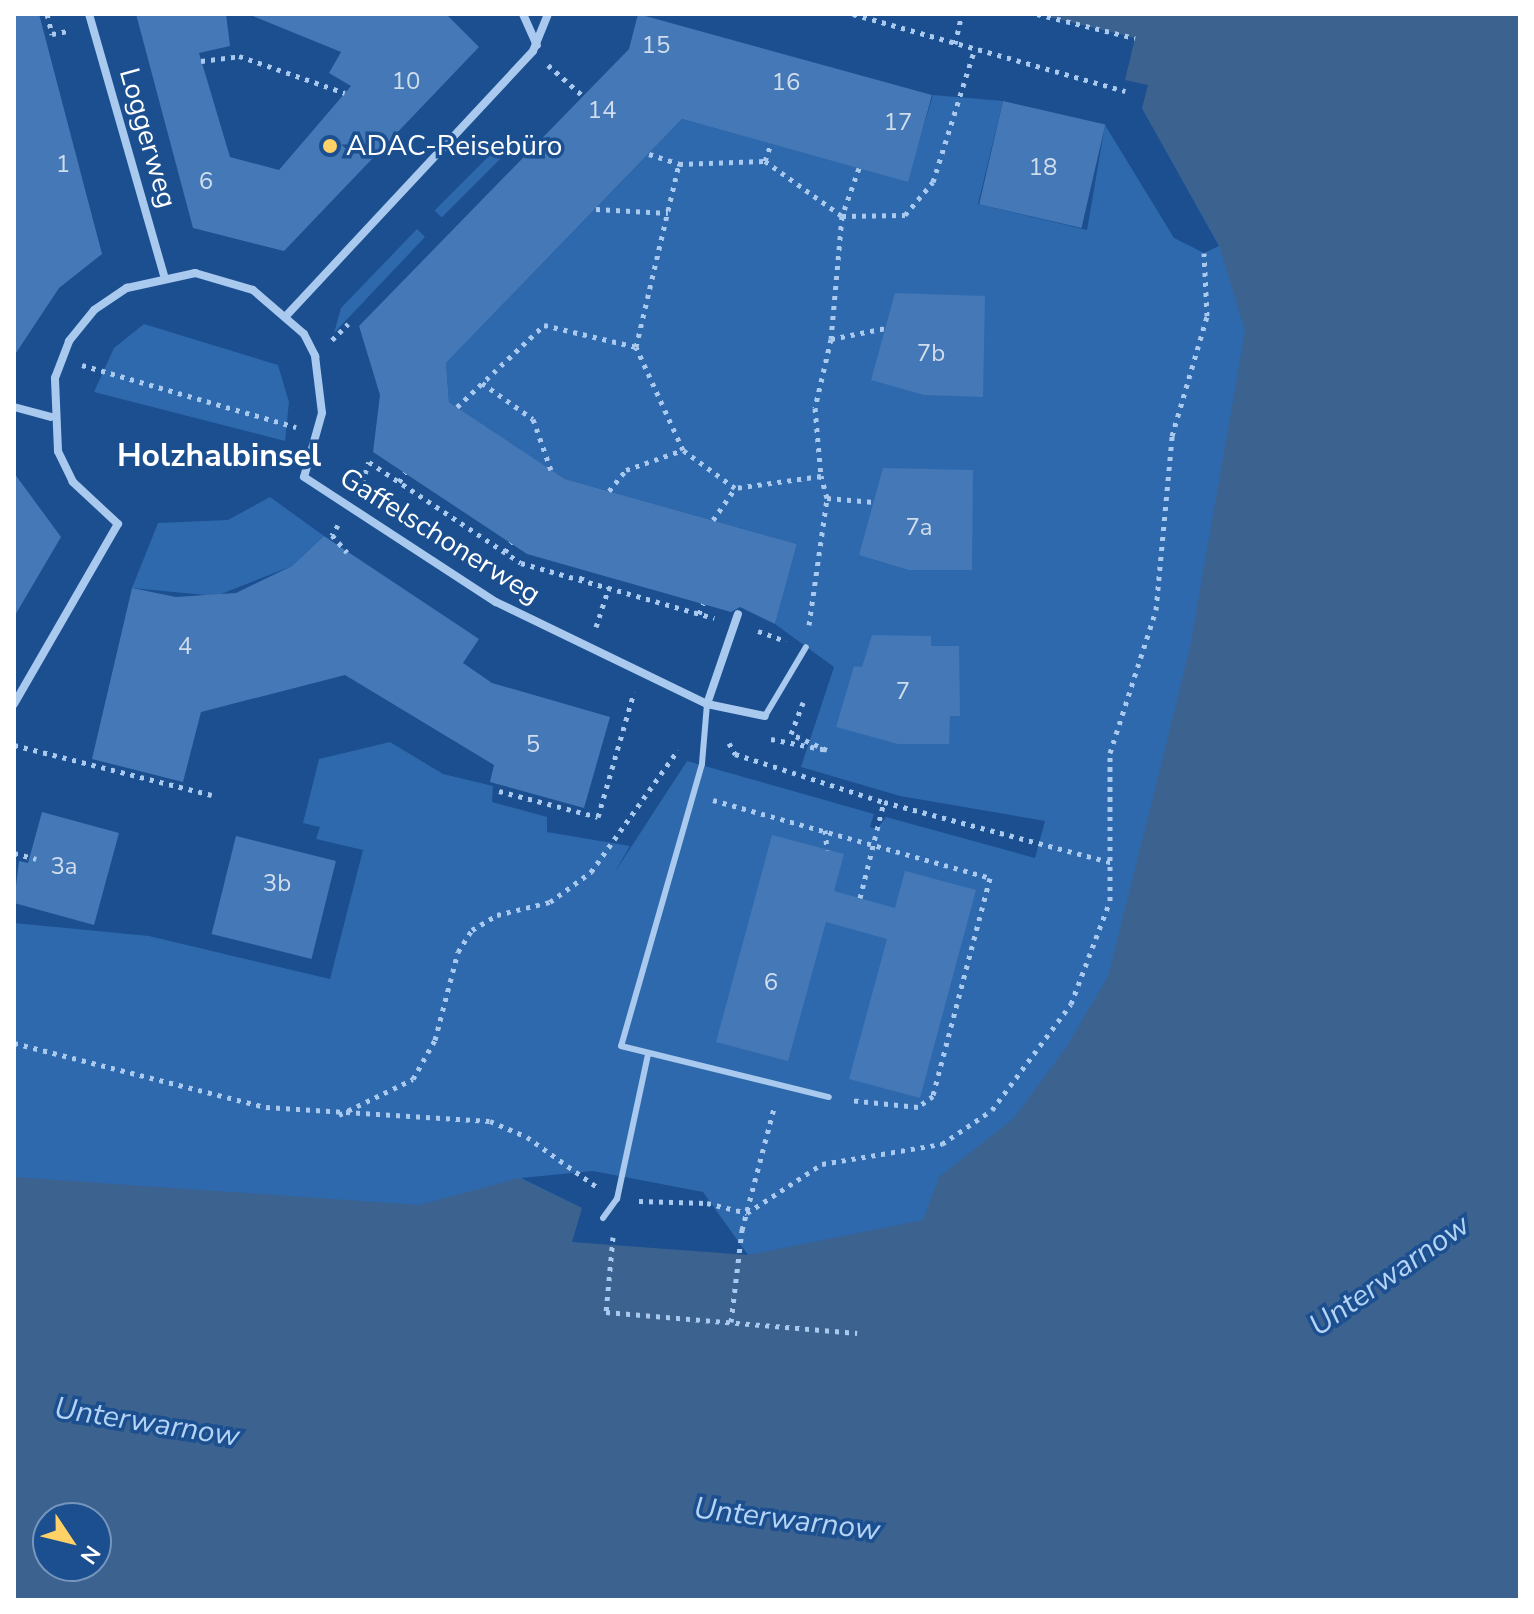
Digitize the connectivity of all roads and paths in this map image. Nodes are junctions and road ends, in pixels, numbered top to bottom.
1 (47, 14) edge
2 (89, 14) edge
3 (523, 14) edge
4 (548, 14) edge
5 (853, 14) edge
6 (962, 14) edge
7 (1037, 14) edge
8 (68, 31) dead end
9 (1135, 38) dead end
10 (955, 44) junction
11 (535, 48) junction
12 (975, 48) junction
13 (201, 61) dead end
14 (1125, 91) dead end
15 (345, 93) dead end
16 (582, 95) dead end
17 (771, 144) dead end
18 (649, 154) dead end
19 (765, 161) junction
20 (679, 164) junction
21 (859, 168) dead end
22 (596, 209) dead end
23 (668, 213) junction
24 (842, 216) junction
25 (1204, 253) dead end
26 (164, 275) junction
27 (286, 316) junction
28 (886, 328) dead end
29 (831, 339) junction
30 (636, 347) junction
31 (62, 359) junction
32 (482, 383) junction
33 (14, 407) edge
34 (457, 407) dead end
35 (51, 417) junction
36 (319, 433) junction
37 (683, 450) junction
38 (551, 470) dead end
39 (405, 473) dead end
40 (821, 476) junction
41 (357, 480) dead end
42 (399, 482) junction
43 (735, 488) junction
44 (609, 491) dead end
45 (827, 498) junction
46 (874, 502) dead end
47 (713, 520) dead end
48 (337, 537) dead end
49 (511, 543) dead end
50 (347, 552) dead end
51 (505, 552) junction
52 (584, 571) dead end
53 (581, 580) junction
54 (609, 587) junction
55 (703, 604) dead end
56 (604, 606) dead end
57 (699, 614) junction
58 (736, 618) junction
59 (775, 638) dead end
60 (806, 647) joint
61 (640, 672) junction
62 (14, 704) edge
63 (707, 704) junction
64 (765, 716) joint
65 (795, 722) dead end
66 (791, 734) junction
67 (684, 741) dead end
68 (14, 745) edge
69 (735, 754) dead end
70 (499, 791) dead end
71 (212, 795) dead end
72 (722, 802) dead end
73 (884, 802) junction
74 (825, 830) junction
75 (873, 843) junction
76 (827, 850) dead end
77 (14, 853) edge
78 (36, 859) dead end
79 (1113, 863) junction
80 (860, 898) dead end
81 (14, 1043) edge
82 (648, 1054) junction
83 (779, 1086) junction
84 (829, 1097) joint
85 (338, 1116) junction
86 (617, 1199) junction
87 (747, 1213) junction
88 (603, 1218) dead end
89 (614, 1221) dead end
90 (731, 1322) junction
91 (857, 1333) dead end

1 - 8 path
2 - 26 street, Loggerweg
3 - 11 street
4 - 11 street
5 - 10 path
6 - 10 path
7 - 9 path
10 - 12 path
11 - 16 path
11 - 27 street
12 - 14 path
12 - 24 path
13 - 15 path
17 - 19 path
18 - 20 path
19 - 20 path
19 - 24 path
20 - 23 path
21 - 24 path
22 - 23 path
23 - 30 path
24 - 29 path
25 - 79 path
26 - 27 street, Gaffelschonerweg
26 - 31 street
27 - 36 street, Gaffelschonerweg
28 - 29 path
29 - 40 path
30 - 32 path
30 - 37 path
31 - 35 street
31 - 36 path
32 - 34 path
32 - 38 path
33 - 35 street
35 - 62 street
36 - 61 street, Gaffelschonerweg
37 - 43 path
37 - 44 path
39 - 42 path
40 - 43 path
40 - 45 path
41 - 42 path
42 - 51 path
43 - 47 path
45 - 46 path
45 - 60 path
48 - 50 path
49 - 51 path
51 - 53 path
52 - 53 path
53 - 54 path
54 - 56 path
54 - 57 path
55 - 57 path
57 - 58 path
58 - 59 path
58 - 63 street
60 - 64 lane
61 - 63 street, Gaffelschonerweg
61 - 70 path
63 - 64 street, Gaffelschonerweg
63 - 82 lane
65 - 66 path
66 - 66 path
67 - 85 path
68 - 71 path
69 - 73 path
72 - 74 path
73 - 75 path
73 - 79 path
74 - 75 path
74 - 76 path
75 - 80 path
75 - 84 path
77 - 78 path
79 - 87 path
81 - 85 path
82 - 83 lane
82 - 86 lane
83 - 84 lane
83 - 87 path
85 - 86 path
86 - 87 path
86 - 88 lane
87 - 90 path
89 - 90 path
90 - 91 path

